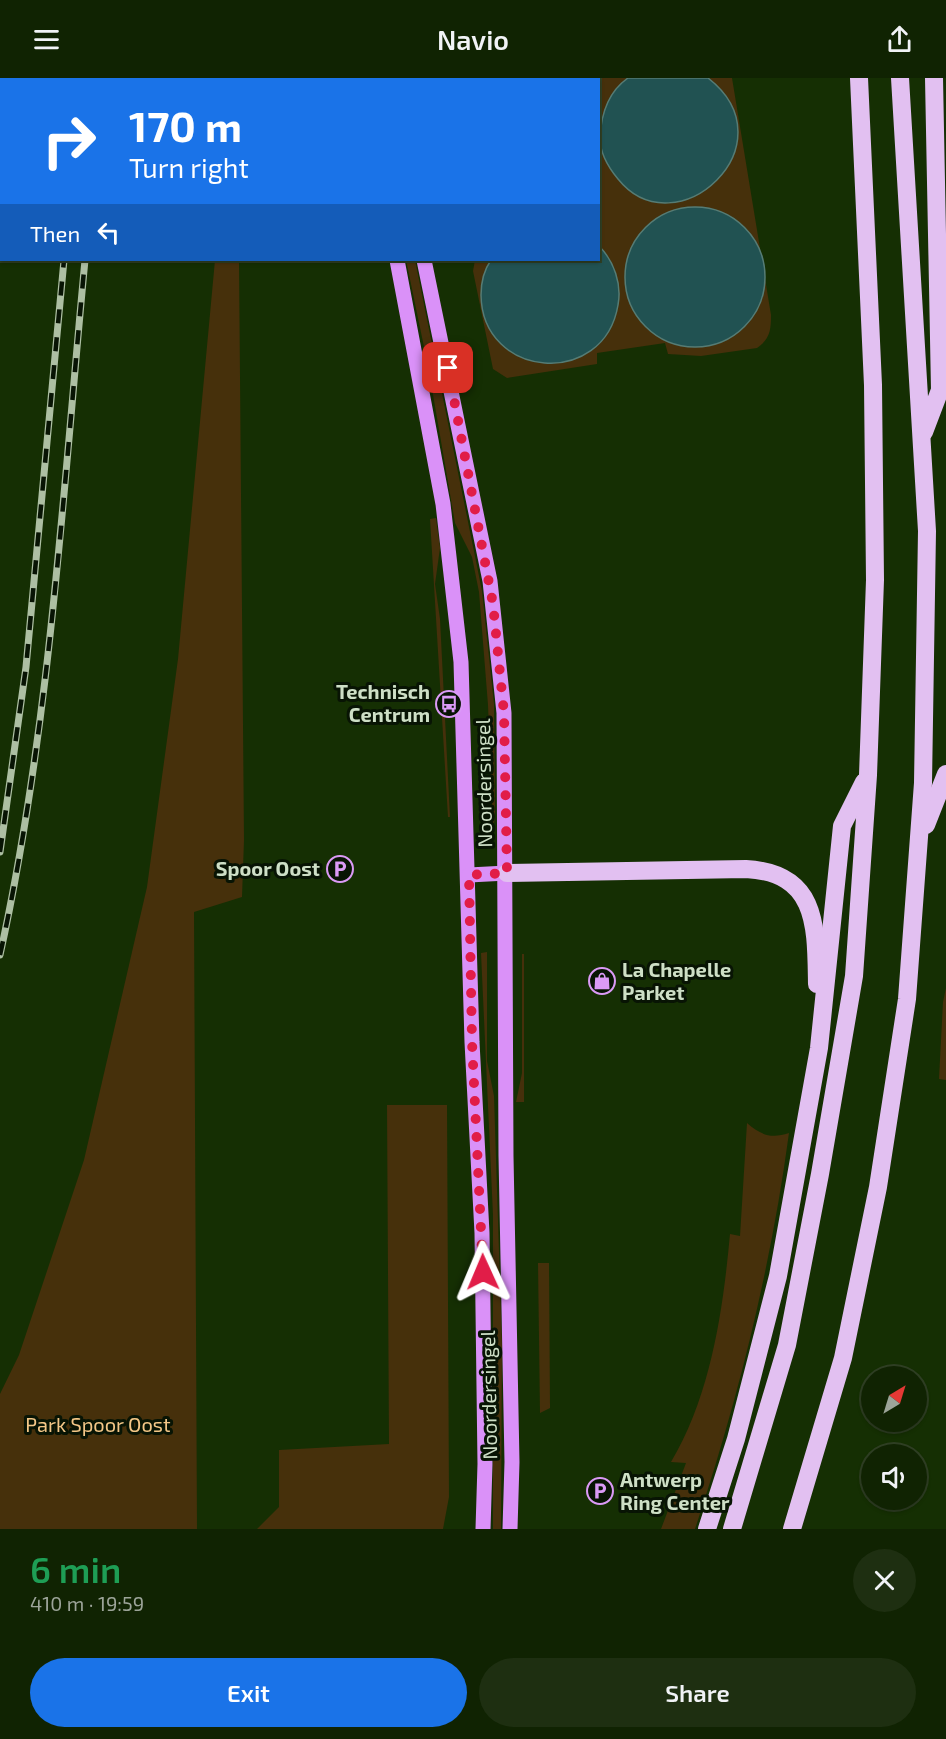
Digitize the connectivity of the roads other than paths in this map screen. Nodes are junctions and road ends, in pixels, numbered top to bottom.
1 (859, 78) edge
2 (900, 78) edge
3 (934, 78) edge
4 (397, 261) edge
5 (424, 261) edge
6 (922, 436) junction
7 (946, 774) edge
8 (868, 776) junction
9 (919, 843) junction
10 (507, 873) junction
11 (469, 875) junction
12 (819, 1048) junction
13 (483, 1529) edge
14 (510, 1529) edge
15 (707, 1529) edge
16 (732, 1529) edge
17 (792, 1529) edge

1 - 8 highway
2 - 6 highway
3 - 6 highway
4 - 11 main road, Noordersingel
5 - 10 main road, Noordersingel
6 - 9 highway
7 - 9 highway
8 - 12 highway
8 - 16 highway
9 - 17 highway
10 - 11 main road
10 - 12 highway
10 - 14 main road, Noordersingel
11 - 13 main road, Noordersingel
12 - 15 highway

